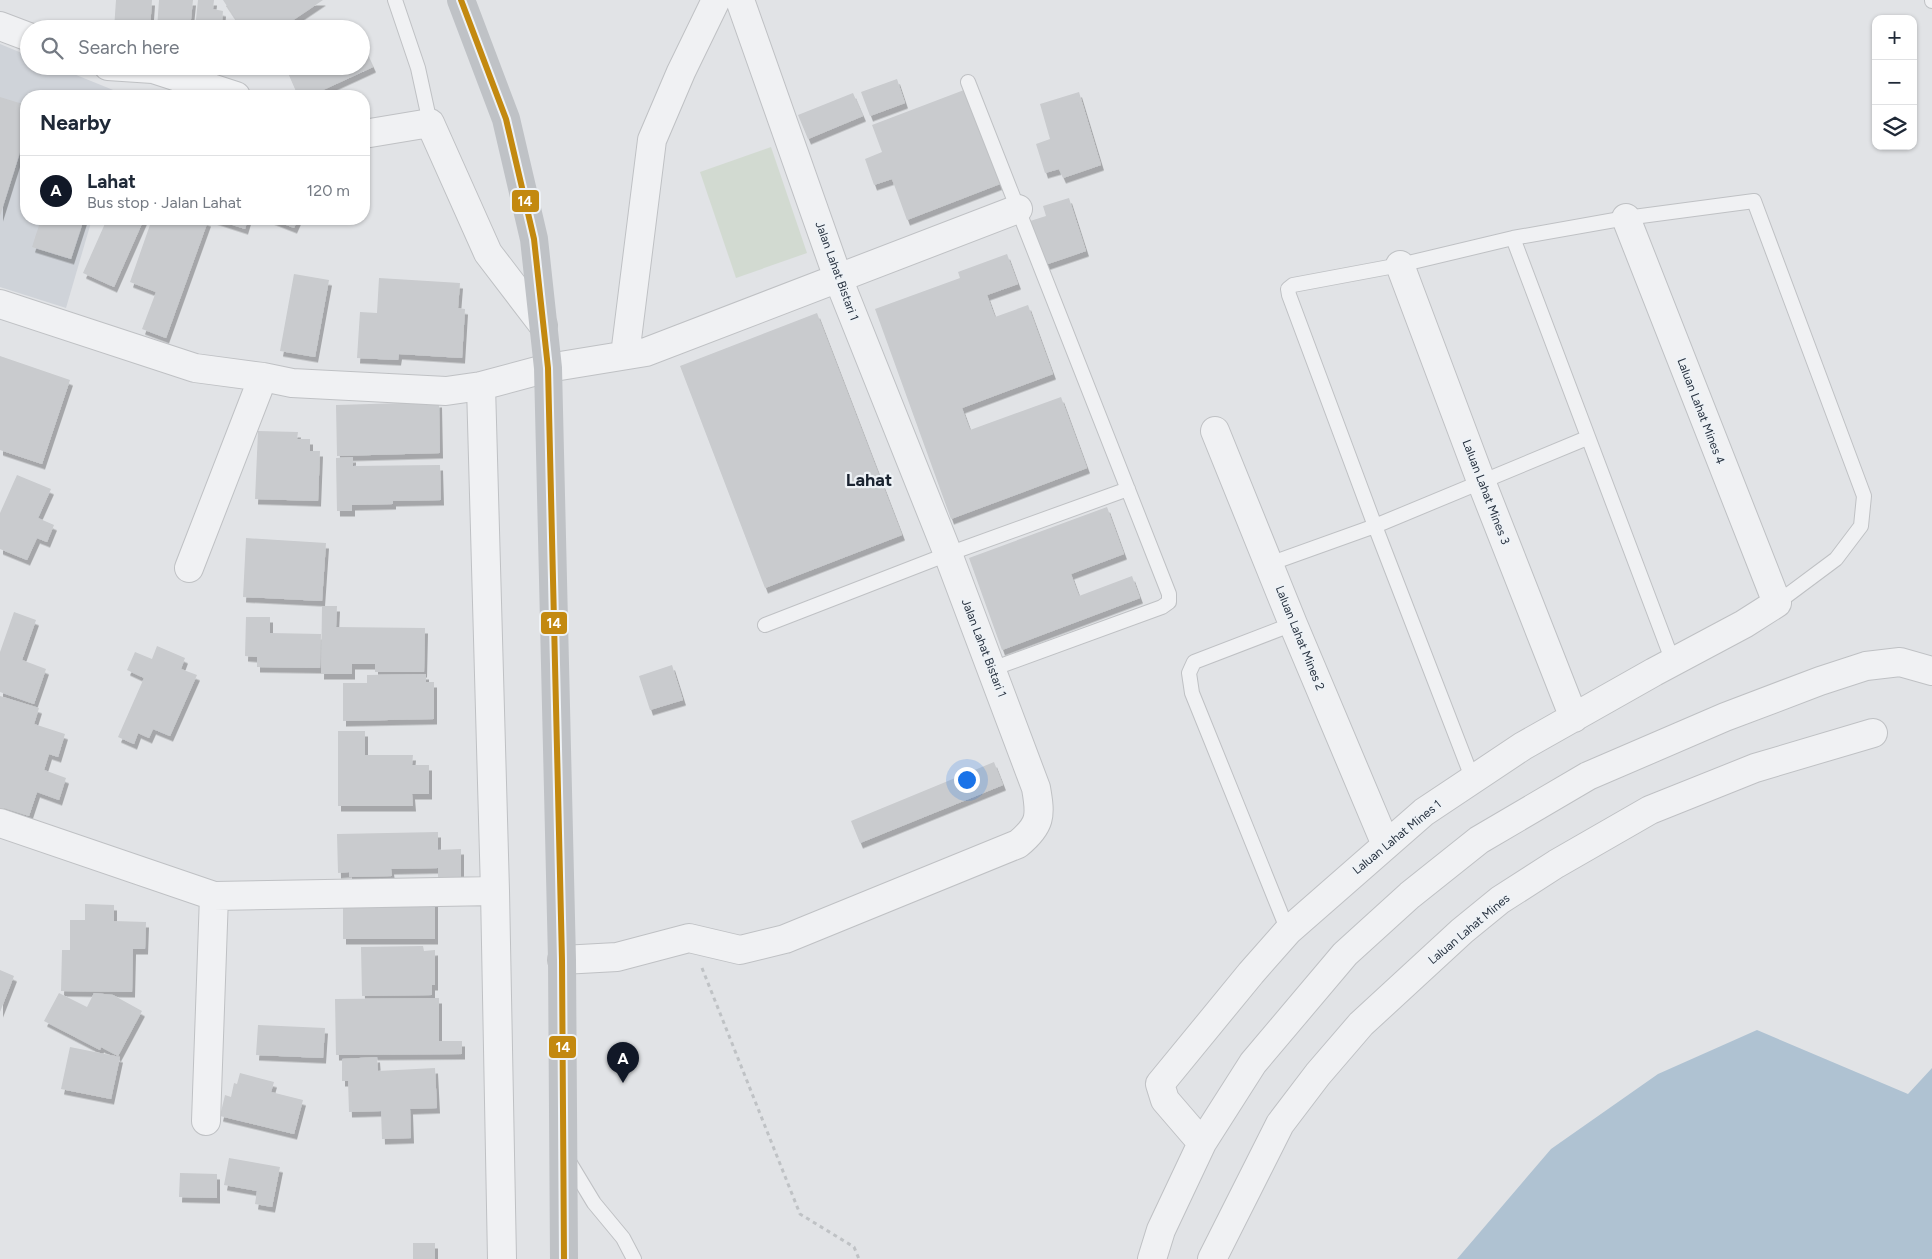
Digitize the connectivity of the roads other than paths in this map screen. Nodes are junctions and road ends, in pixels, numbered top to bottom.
1 (395, 0) edge
2 (461, 0) edge
3 (716, 0) edge
4 (740, 0) edge
5 (0, 26) edge
6 (20, 34) edge
7 (171, 75) edge
8 (968, 82) dead end
9 (218, 90) edge
10 (430, 123) junction
11 (370, 133) edge
12 (1018, 209) junction
13 (1626, 218) junction
14 (1512, 238) junction
15 (1400, 265) junction
16 (838, 278) junction
17 (0, 304) edge
18 (543, 326) junction
19 (625, 355) junction
20 (548, 368) junction
21 (263, 377) junction
22 (481, 386) junction
23 (1215, 431) dead end
24 (1587, 438) junction
25 (1481, 480) junction
26 (1128, 489) junction
27 (1375, 526) junction
28 (948, 554) junction
29 (1269, 564) junction
30 (189, 568) dead end
31 (1777, 603) junction
32 (1293, 624) junction
33 (765, 625) dead end
34 (1673, 662) junction
35 (992, 669) junction
36 (1932, 672) edge
37 (1574, 718) junction
38 (1873, 733) dead end
39 (1473, 780) junction
40 (0, 823) edge
41 (1386, 845) junction
42 (495, 891) junction
43 (214, 896) junction
44 (1288, 931) junction
45 (562, 960) junction
46 (206, 1121) dead end
47 (1202, 1143) junction
48 (564, 1153) junction
49 (502, 1259) edge
50 (564, 1259) edge
51 (634, 1259) edge
52 (1152, 1259) edge
53 (1212, 1259) edge

1 - 10 lane
2 - 18 main road
3 - 19 street
4 - 16 street, Jalan Lahat Bistari 1
5 - 6 street
7 - 9 street
8 - 12 lane
10 - 11 street
10 - 18 street
12 - 16 street
12 - 26 lane
13 - 14 lane
13 - 31 street, Laluan Lahat Mines 4
13 - 31 lane
14 - 15 lane
14 - 24 lane
15 - 25 street, Laluan Lahat Mines 3
15 - 27 lane
16 - 19 street
16 - 28 street, Jalan Lahat Bistari 1
17 - 21 street
18 - 20 main road
19 - 20 street
20 - 22 street
20 - 45 main road
21 - 22 street
21 - 30 street
22 - 42 street
23 - 29 street, Laluan Lahat Mines 2
24 - 25 lane
24 - 34 lane
25 - 27 lane
25 - 37 street, Laluan Lahat Mines 3
26 - 28 lane
26 - 35 lane
27 - 29 lane
27 - 39 lane
28 - 33 lane
28 - 35 street, Jalan Lahat Bistari 1
29 - 32 street, Laluan Lahat Mines 2
31 - 34 street, Laluan Lahat Mines 1
32 - 41 street, Laluan Lahat Mines 2
32 - 44 lane
34 - 37 street, Laluan Lahat Mines 1
35 - 45 street, Jalan Lahat Bistari 1
36 - 47 street
37 - 39 street, Laluan Lahat Mines 1
38 - 53 street, Laluan Lahat Mines
39 - 41 street, Laluan Lahat Mines 1
40 - 43 street
41 - 44 street, Laluan Lahat Mines 1
42 - 43 street
42 - 49 street
43 - 46 street
44 - 47 street, Laluan Lahat Mines 1
45 - 48 main road
47 - 52 street
48 - 50 main road
48 - 51 lane

